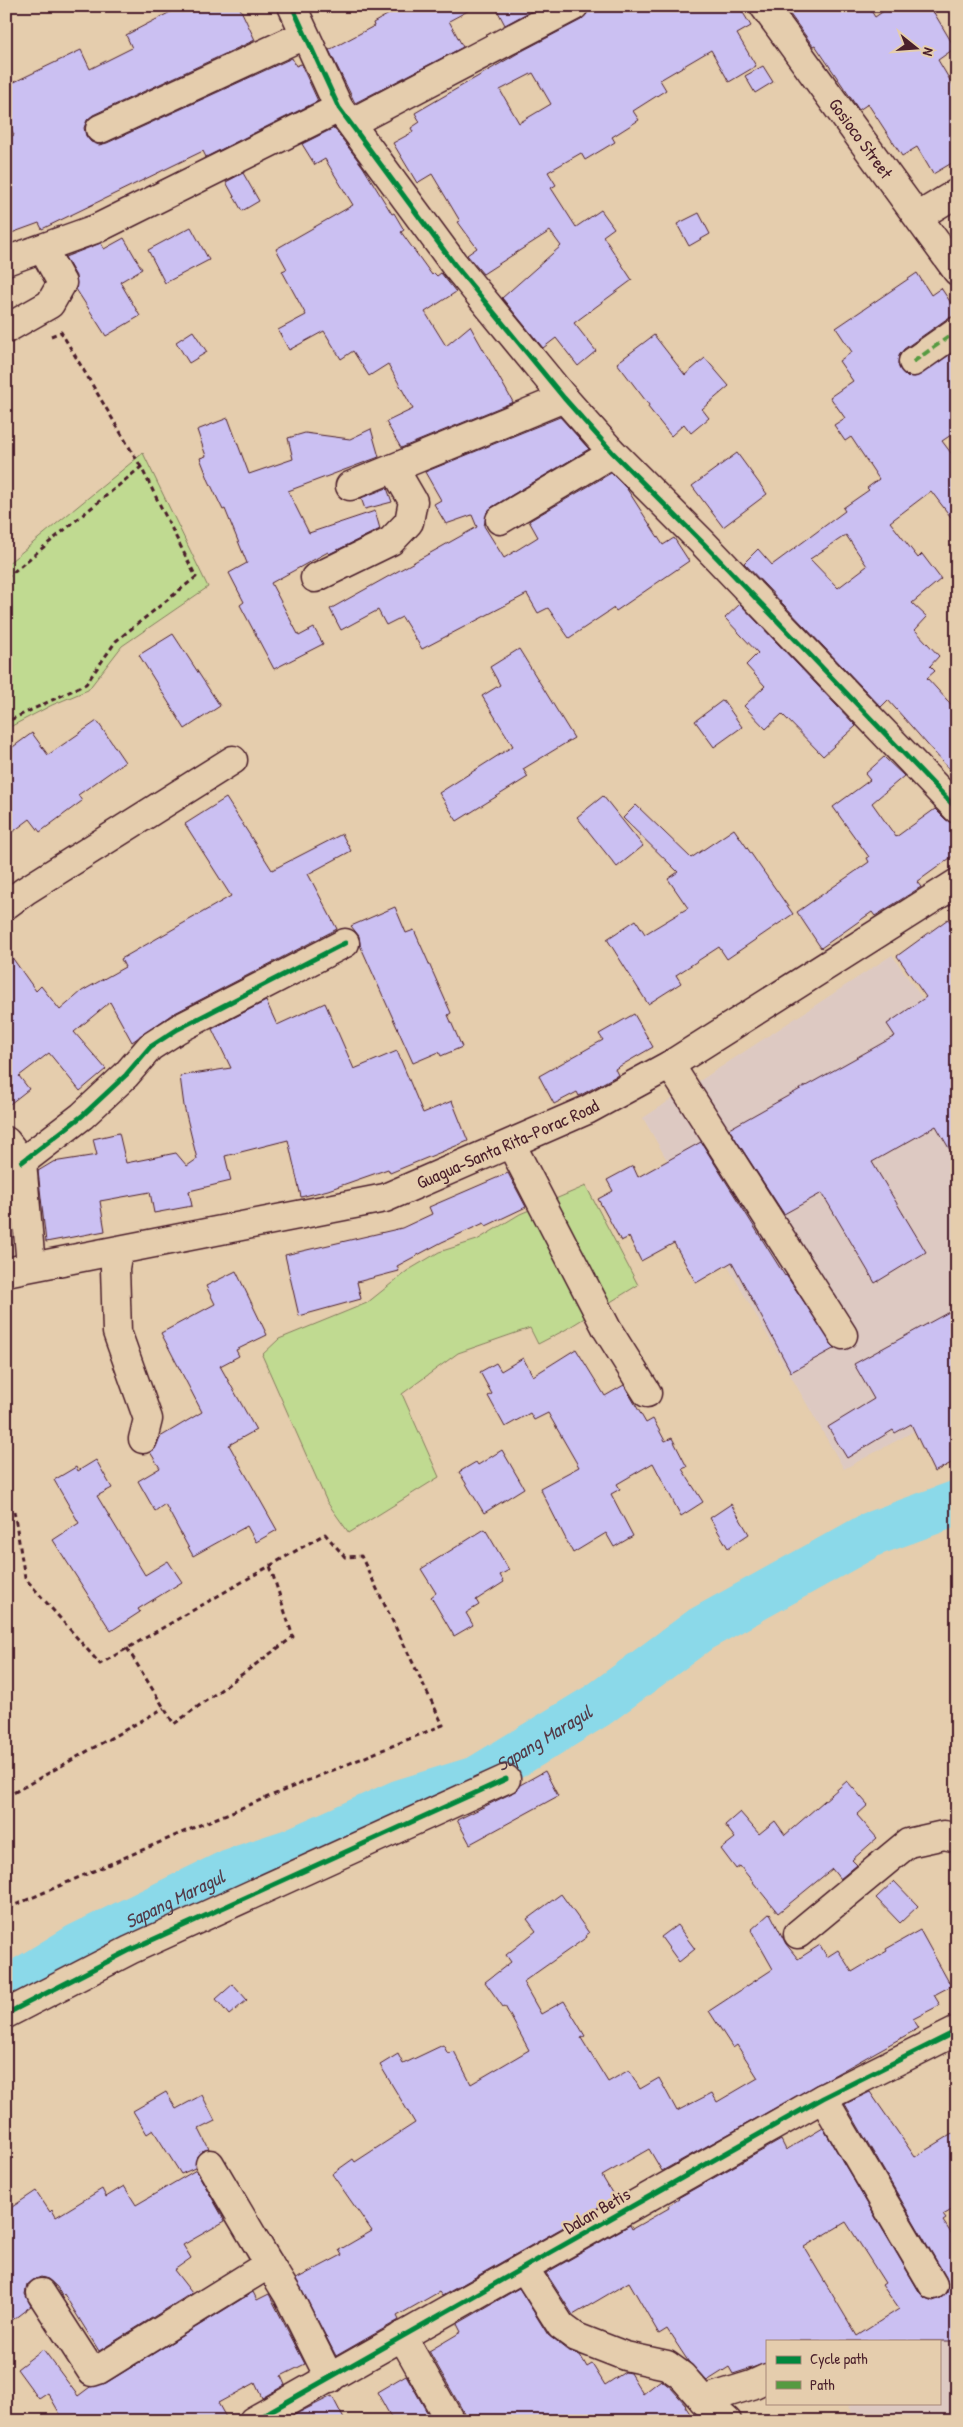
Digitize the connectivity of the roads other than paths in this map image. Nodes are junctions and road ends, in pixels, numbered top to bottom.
1 (292, 6) edge
2 (574, 6) edge
3 (764, 6) edge
4 (304, 34) junction
5 (345, 115) junction
6 (100, 129) dead end
7 (957, 193) edge
8 (919, 216) junction
9 (43, 249) junction
10 (6, 260) edge
11 (957, 271) edge
12 (6, 328) edge
13 (957, 331) edge
14 (913, 362) dead end
15 (564, 398) junction
16 (613, 453) junction
17 (395, 470) junction
18 (350, 486) dead end
19 (500, 520) dead end
20 (315, 578) dead end
21 (233, 760) dead end
22 (957, 810) edge
23 (957, 883) edge
24 (6, 904) edge
25 (345, 943) dead end
26 (670, 1065) junction
27 (511, 1144) junction
28 (14, 1151) edge
29 (118, 1251) junction
30 (19, 1269) edge
31 (843, 1335) dead end
32 (646, 1393) dead end
33 (143, 1439) dead end
34 (506, 1779) dead end
35 (957, 1838) edge
36 (798, 1934) dead end
37 (6, 2014) edge
38 (957, 2031) edge
39 (824, 2098) junction
40 (210, 2164) dead end
41 (269, 2264) junction
42 (524, 2268) junction
43 (933, 2284) dead end
44 (41, 2293) dead end
45 (402, 2336) junction
46 (766, 2378) edge
47 (330, 2379) junction
48 (703, 2400) junction
49 (252, 2421) edge
50 (450, 2421) edge
51 (727, 2421) edge

1 - 4 street
2 - 5 street
3 - 8 street, Gosioco Street
4 - 5 street
4 - 6 street
5 - 9 street
5 - 15 street
7 - 8 street
8 - 11 street, Gosioco Street
9 - 10 street
9 - 12 street
13 - 14 street
15 - 16 street
15 - 17 street
16 - 19 street
16 - 22 street
17 - 18 street
17 - 20 street
21 - 24 street
23 - 26 street, Guagua-Santa Rita-Porac Road
25 - 28 street
26 - 27 street, Guagua-Santa Rita-Porac Road
26 - 31 street
27 - 29 street, Guagua-Santa Rita-Porac Road
27 - 32 street
28 - 30 street
29 - 30 street, Guagua-Santa Rita-Porac Road
29 - 33 street
34 - 37 street
35 - 36 street
38 - 39 street, Dalan Betis
39 - 42 street, Dalan Betis
39 - 43 street
40 - 41 street
41 - 44 street
41 - 47 street
42 - 45 street, Dalan Betis
42 - 48 street
45 - 47 street, Dalan Betis
45 - 50 street
46 - 48 street
47 - 49 street, Dalan Betis
48 - 51 street

